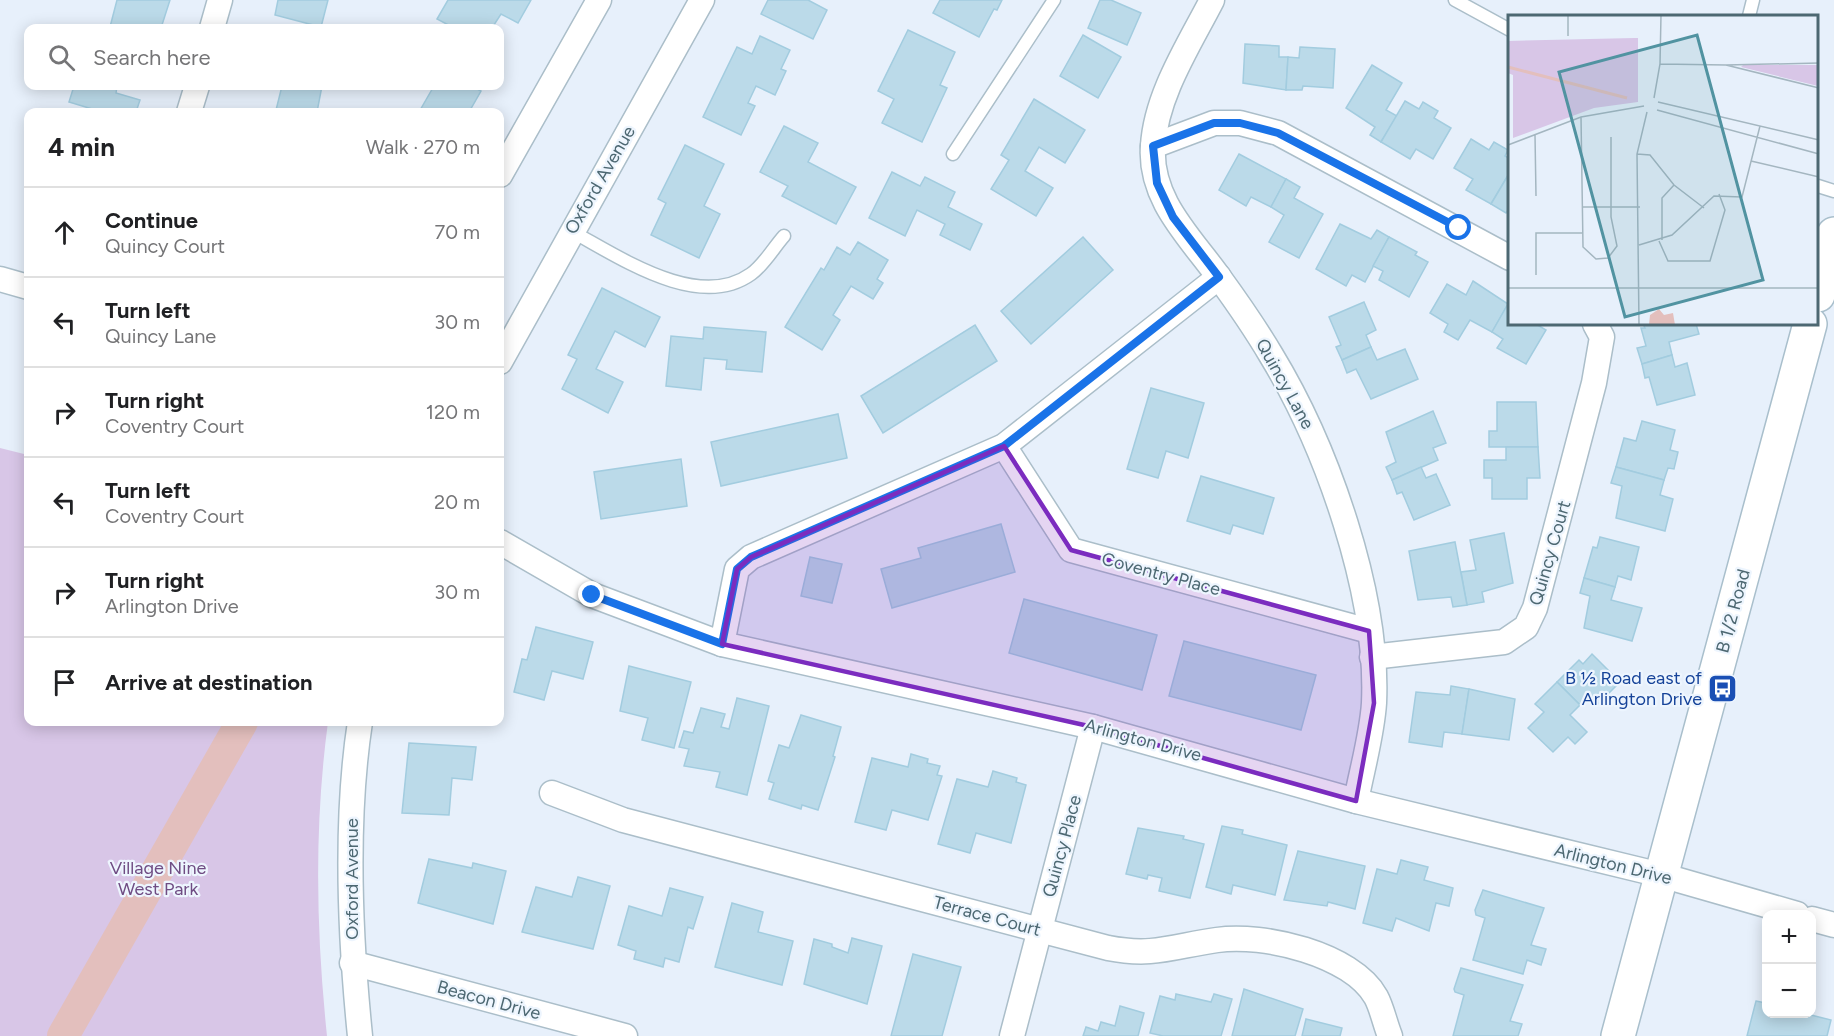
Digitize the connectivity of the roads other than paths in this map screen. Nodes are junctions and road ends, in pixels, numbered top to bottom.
1 (220, 0) edge
2 (599, 0) edge
3 (702, 0) edge
4 (1054, 0) edge
5 (1212, 0) edge
6 (1455, 0) edge
7 (1753, 0) edge
8 (1749, 15) edge
9 (213, 24) edge
10 (1508, 29) edge
11 (195, 90) edge
12 (190, 108) edge
13 (1153, 146) junction
14 (953, 154) dead end
15 (504, 168) edge
16 (1819, 186) edge
17 (1834, 191) edge
18 (571, 231) junction
19 (1834, 234) edge
20 (784, 236) dead end
21 (1508, 257) edge
22 (1219, 277) junction
23 (0, 279) edge
24 (24, 287) edge
25 (1819, 292) edge
26 (1596, 326) edge
27 (1809, 326) edge
28 (504, 355) edge
29 (1004, 446) junction
30 (504, 544) edge
31 (1369, 632) junction
32 (722, 644) junction
33 (1372, 657) junction
34 (359, 726) edge
35 (1093, 727) junction
36 (552, 793) dead end
37 (1356, 801) junction
38 (1661, 875) junction
39 (1780, 910) edge
40 (1816, 920) edge
41 (1834, 925) edge
42 (1040, 930) junction
43 (352, 963) junction
44 (360, 1036) edge
45 (625, 1036) edge
46 (1012, 1036) edge
47 (1390, 1036) edge
48 (1618, 1036) edge

1 - 9 street
2 - 15 street
3 - 18 street, Oxford Avenue
4 - 14 lane
5 - 13 street, Quincy Lane
6 - 10 lane
7 - 8 lane
11 - 12 street
13 - 21 street
13 - 22 street, Quincy Lane
16 - 17 lane
18 - 20 lane
18 - 28 street, Oxford Avenue
19 - 25 main road
22 - 29 street
22 - 31 street, Quincy Lane
23 - 24 street
26 - 33 street, Quincy Court
27 - 38 main road, B 1/2 Road
29 - 31 street, Coventry Place
29 - 32 street
30 - 32 street, Arlington Drive
31 - 33 street, Quincy Lane
32 - 35 street, Arlington Drive
33 - 37 street, Quincy Lane
34 - 43 street, Oxford Avenue
35 - 37 street, Arlington Drive
35 - 42 street, Quincy Place
36 - 42 street, Terrace Court
37 - 38 street, Arlington Drive
38 - 39 street, Arlington Drive
38 - 48 main road, B 1/2 Road
40 - 41 street
42 - 46 street, Quincy Place
42 - 47 street, Terrace Court
43 - 44 street, Oxford Avenue
43 - 45 street, Beacon Drive

